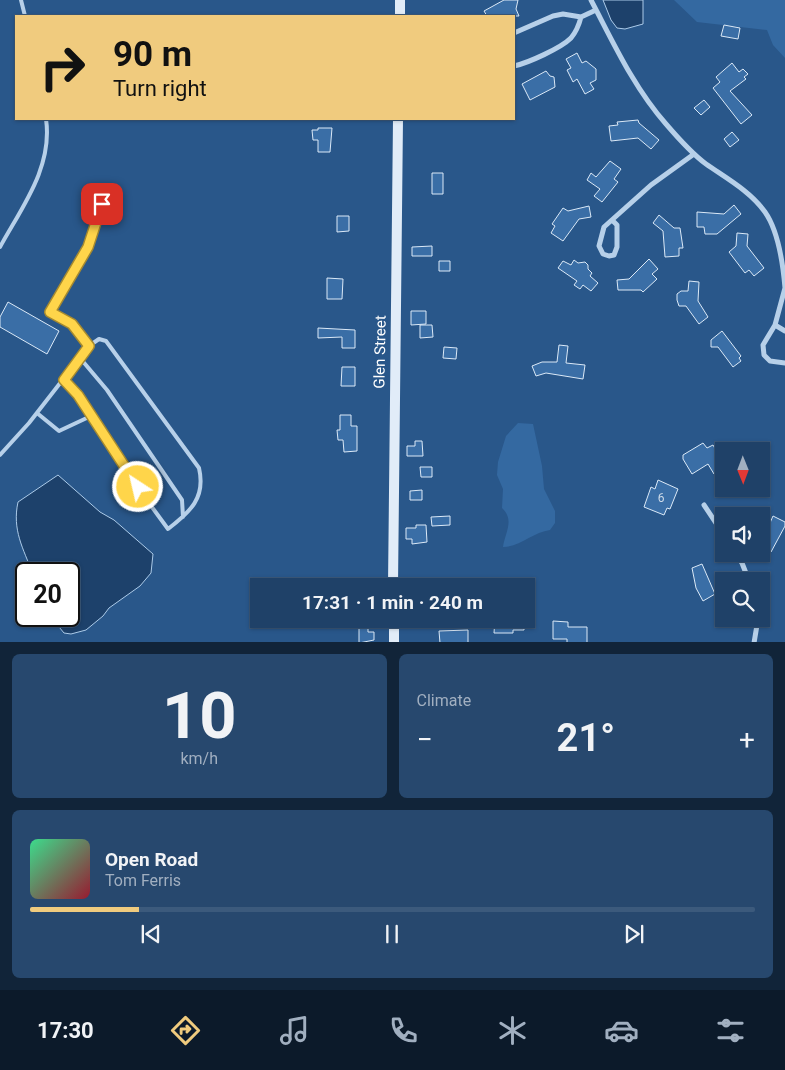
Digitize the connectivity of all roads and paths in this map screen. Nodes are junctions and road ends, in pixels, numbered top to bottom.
1 (21, 0) edge
2 (400, 0) edge
3 (591, 0) edge
4 (596, 10) junction
5 (25, 15) edge
6 (400, 15) edge
7 (580, 17) junction
8 (515, 33) edge
9 (515, 66) edge
10 (46, 120) edge
11 (398, 120) edge
12 (694, 154) junction
13 (102, 204) dead end
14 (612, 220) junction
15 (0, 247) edge
16 (785, 288) edge
17 (776, 325) junction
18 (785, 331) edge
19 (89, 346) junction
20 (80, 358) junction
21 (785, 363) edge
22 (64, 380) junction
23 (37, 413) junction
24 (91, 416) junction
25 (0, 454) edge
26 (704, 505) dead end
27 (183, 517) junction
28 (715, 522) edge
29 (393, 578) edge
30 (757, 627) edge
31 (394, 628) edge
32 (394, 642) edge
33 (754, 642) edge

1 - 5 lane
2 - 6 street
3 - 4 street
4 - 7 street
4 - 12 street
7 - 8 street
7 - 9 street
10 - 15 lane
11 - 29 street, Glen Street
12 - 14 street
12 - 16 street
13 - 19 lane
14 - 14 street
16 - 17 street
17 - 18 street
17 - 21 street
19 - 20 lane
19 - 27 lane
20 - 22 lane
20 - 27 lane
22 - 23 lane
22 - 24 lane
23 - 24 lane
23 - 25 lane
24 - 27 lane
26 - 28 street
30 - 33 street
31 - 32 street

